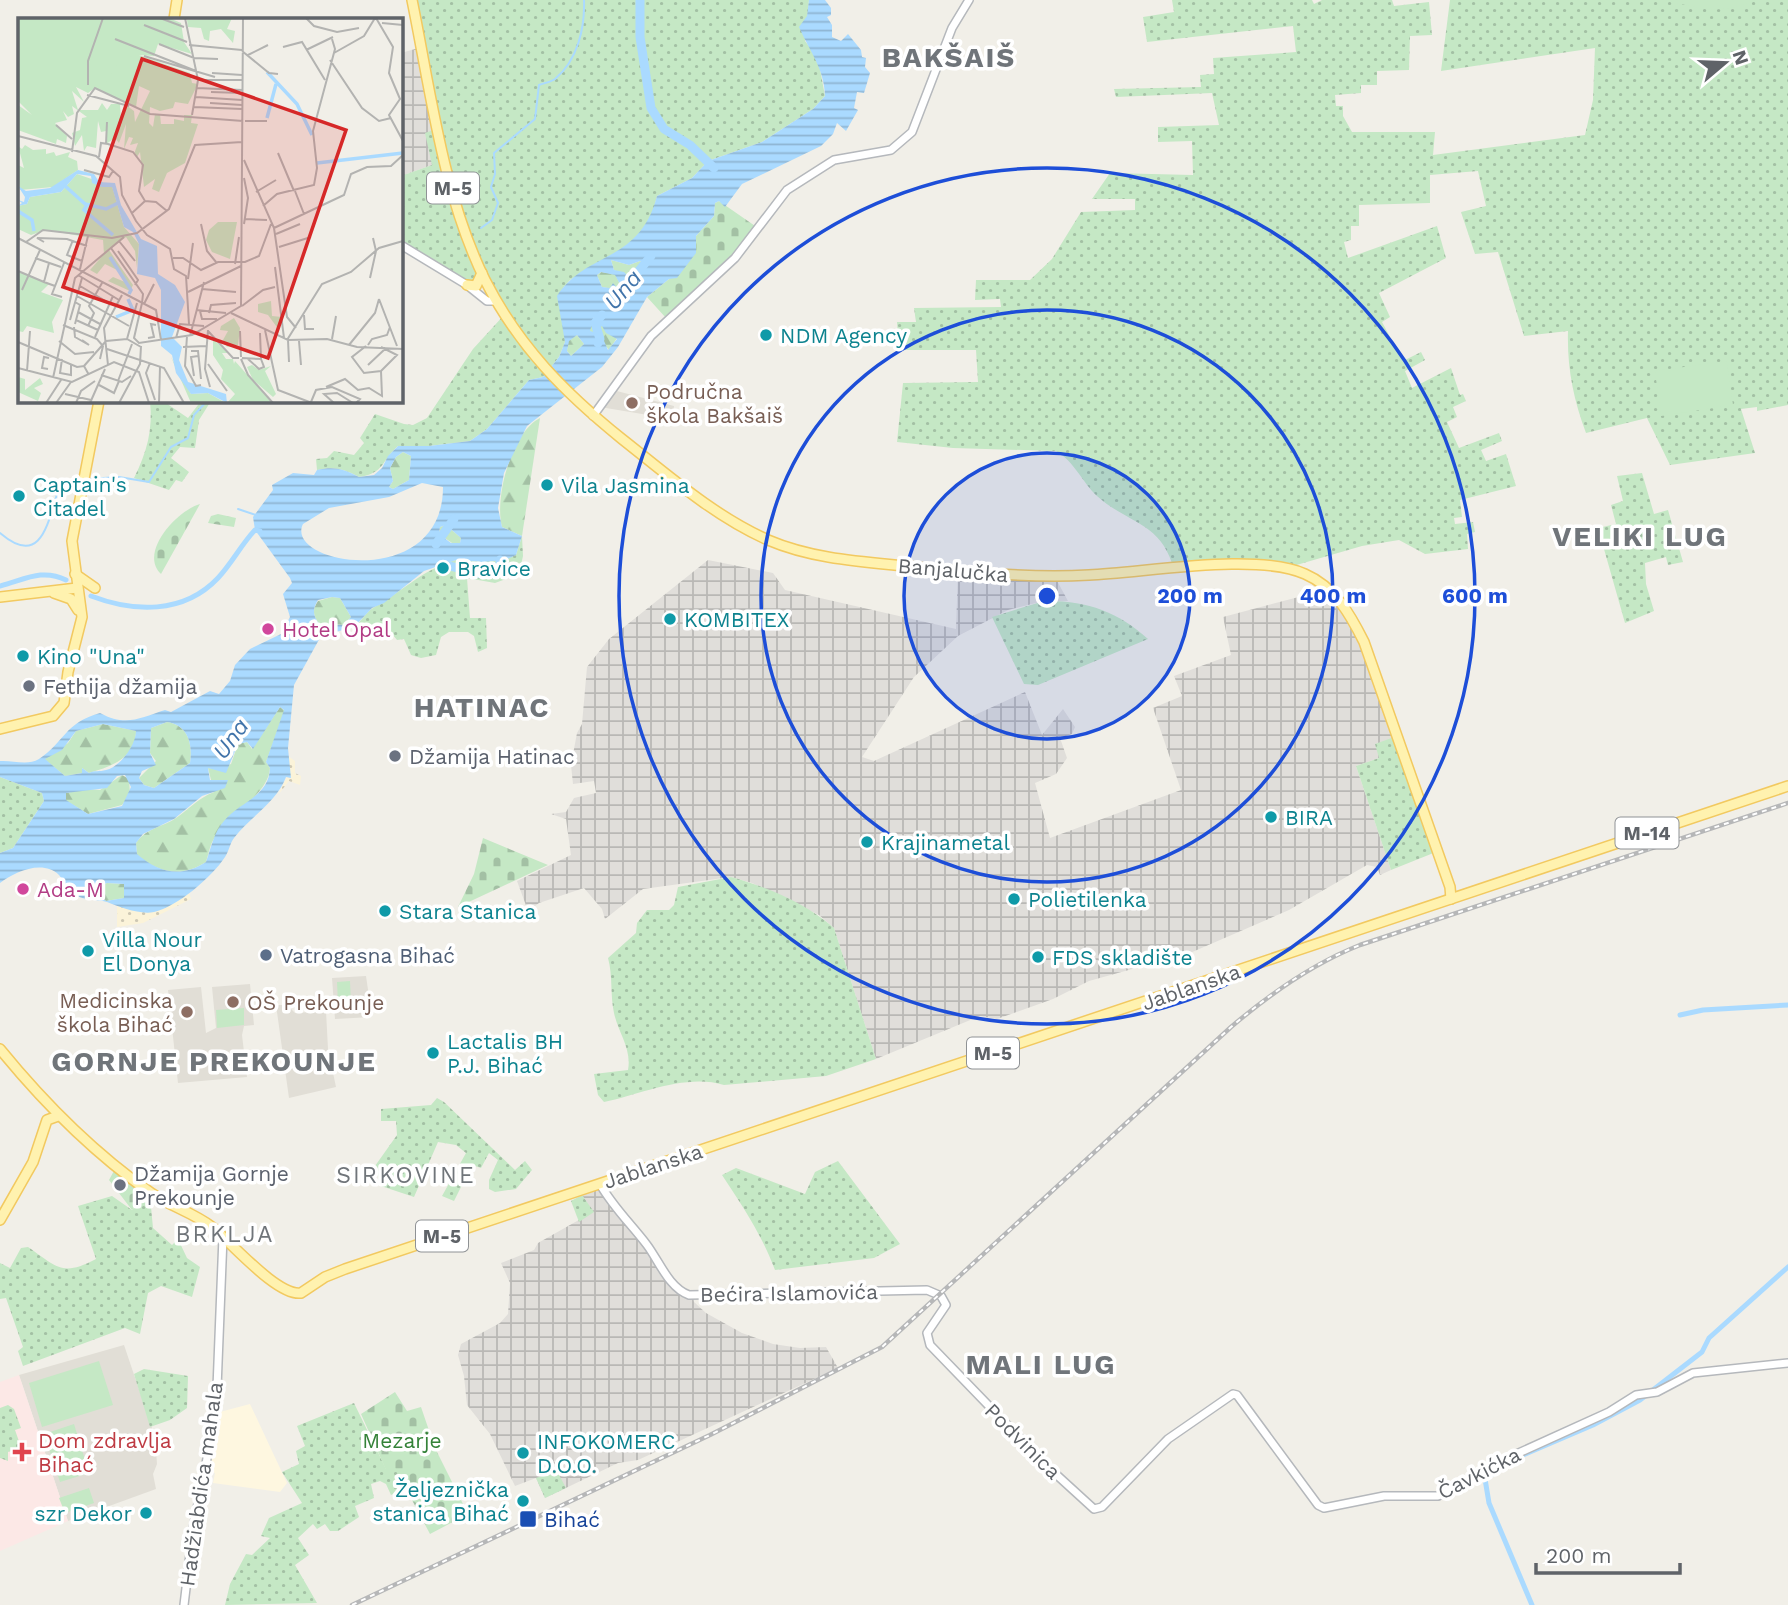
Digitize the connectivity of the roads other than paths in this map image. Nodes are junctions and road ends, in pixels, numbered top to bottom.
1 (177, 0) edge
2 (412, 0) edge
3 (968, 0) edge
4 (174, 18) edge
5 (402, 246) edge
6 (482, 273) junction
7 (467, 285) junction
8 (495, 298) junction
9 (99, 402) edge
10 (593, 416) junction
11 (74, 572) junction
12 (77, 588) junction
13 (95, 588) dead end
14 (54, 591) junction
15 (0, 597) edge
16 (81, 621) junction
17 (0, 729) edge
18 (1788, 786) edge
19 (1439, 863) junction
20 (1448, 883) junction
21 (1475, 891) junction
22 (1450, 900) junction
23 (0, 1049) edge
24 (41, 1099) junction
25 (58, 1116) junction
26 (47, 1120) junction
27 (596, 1185) junction
28 (0, 1220) edge
29 (223, 1237) junction
30 (926, 1336) joint
31 (1788, 1363) edge
32 (1234, 1394) joint
33 (184, 1605) edge

1 - 4 main road
2 - 6 main road, M-5
3 - 10 street
5 - 7 street
6 - 7 main road
6 - 8 main road, M-5
7 - 8 street
8 - 10 main road, Banjalučka / M-5
9 - 11 main road
10 - 19 main road, Banjalučka / M-5
11 - 12 main road
11 - 13 main road
11 - 14 main road
12 - 14 main road
12 - 16 main road
14 - 15 main road
14 - 16 main road
16 - 17 main road
18 - 21 main road, Jablanska / M-14
19 - 20 main road, M-5
19 - 22 main road, M-5
20 - 21 main road
20 - 22 main road, M-5
21 - 22 main road, Jablanska / M-14
22 - 27 main road, Jablanska / M-5
23 - 24 main road
24 - 25 main road
24 - 26 main road
25 - 26 main road
25 - 29 main road, M-5
26 - 28 main road
27 - 29 main road, M-5
27 - 30 street, Bećira Islamovića
29 - 33 street, Hadžiabdića mahala
30 - 32 street, Podvinica
31 - 32 street, Čavkićka

